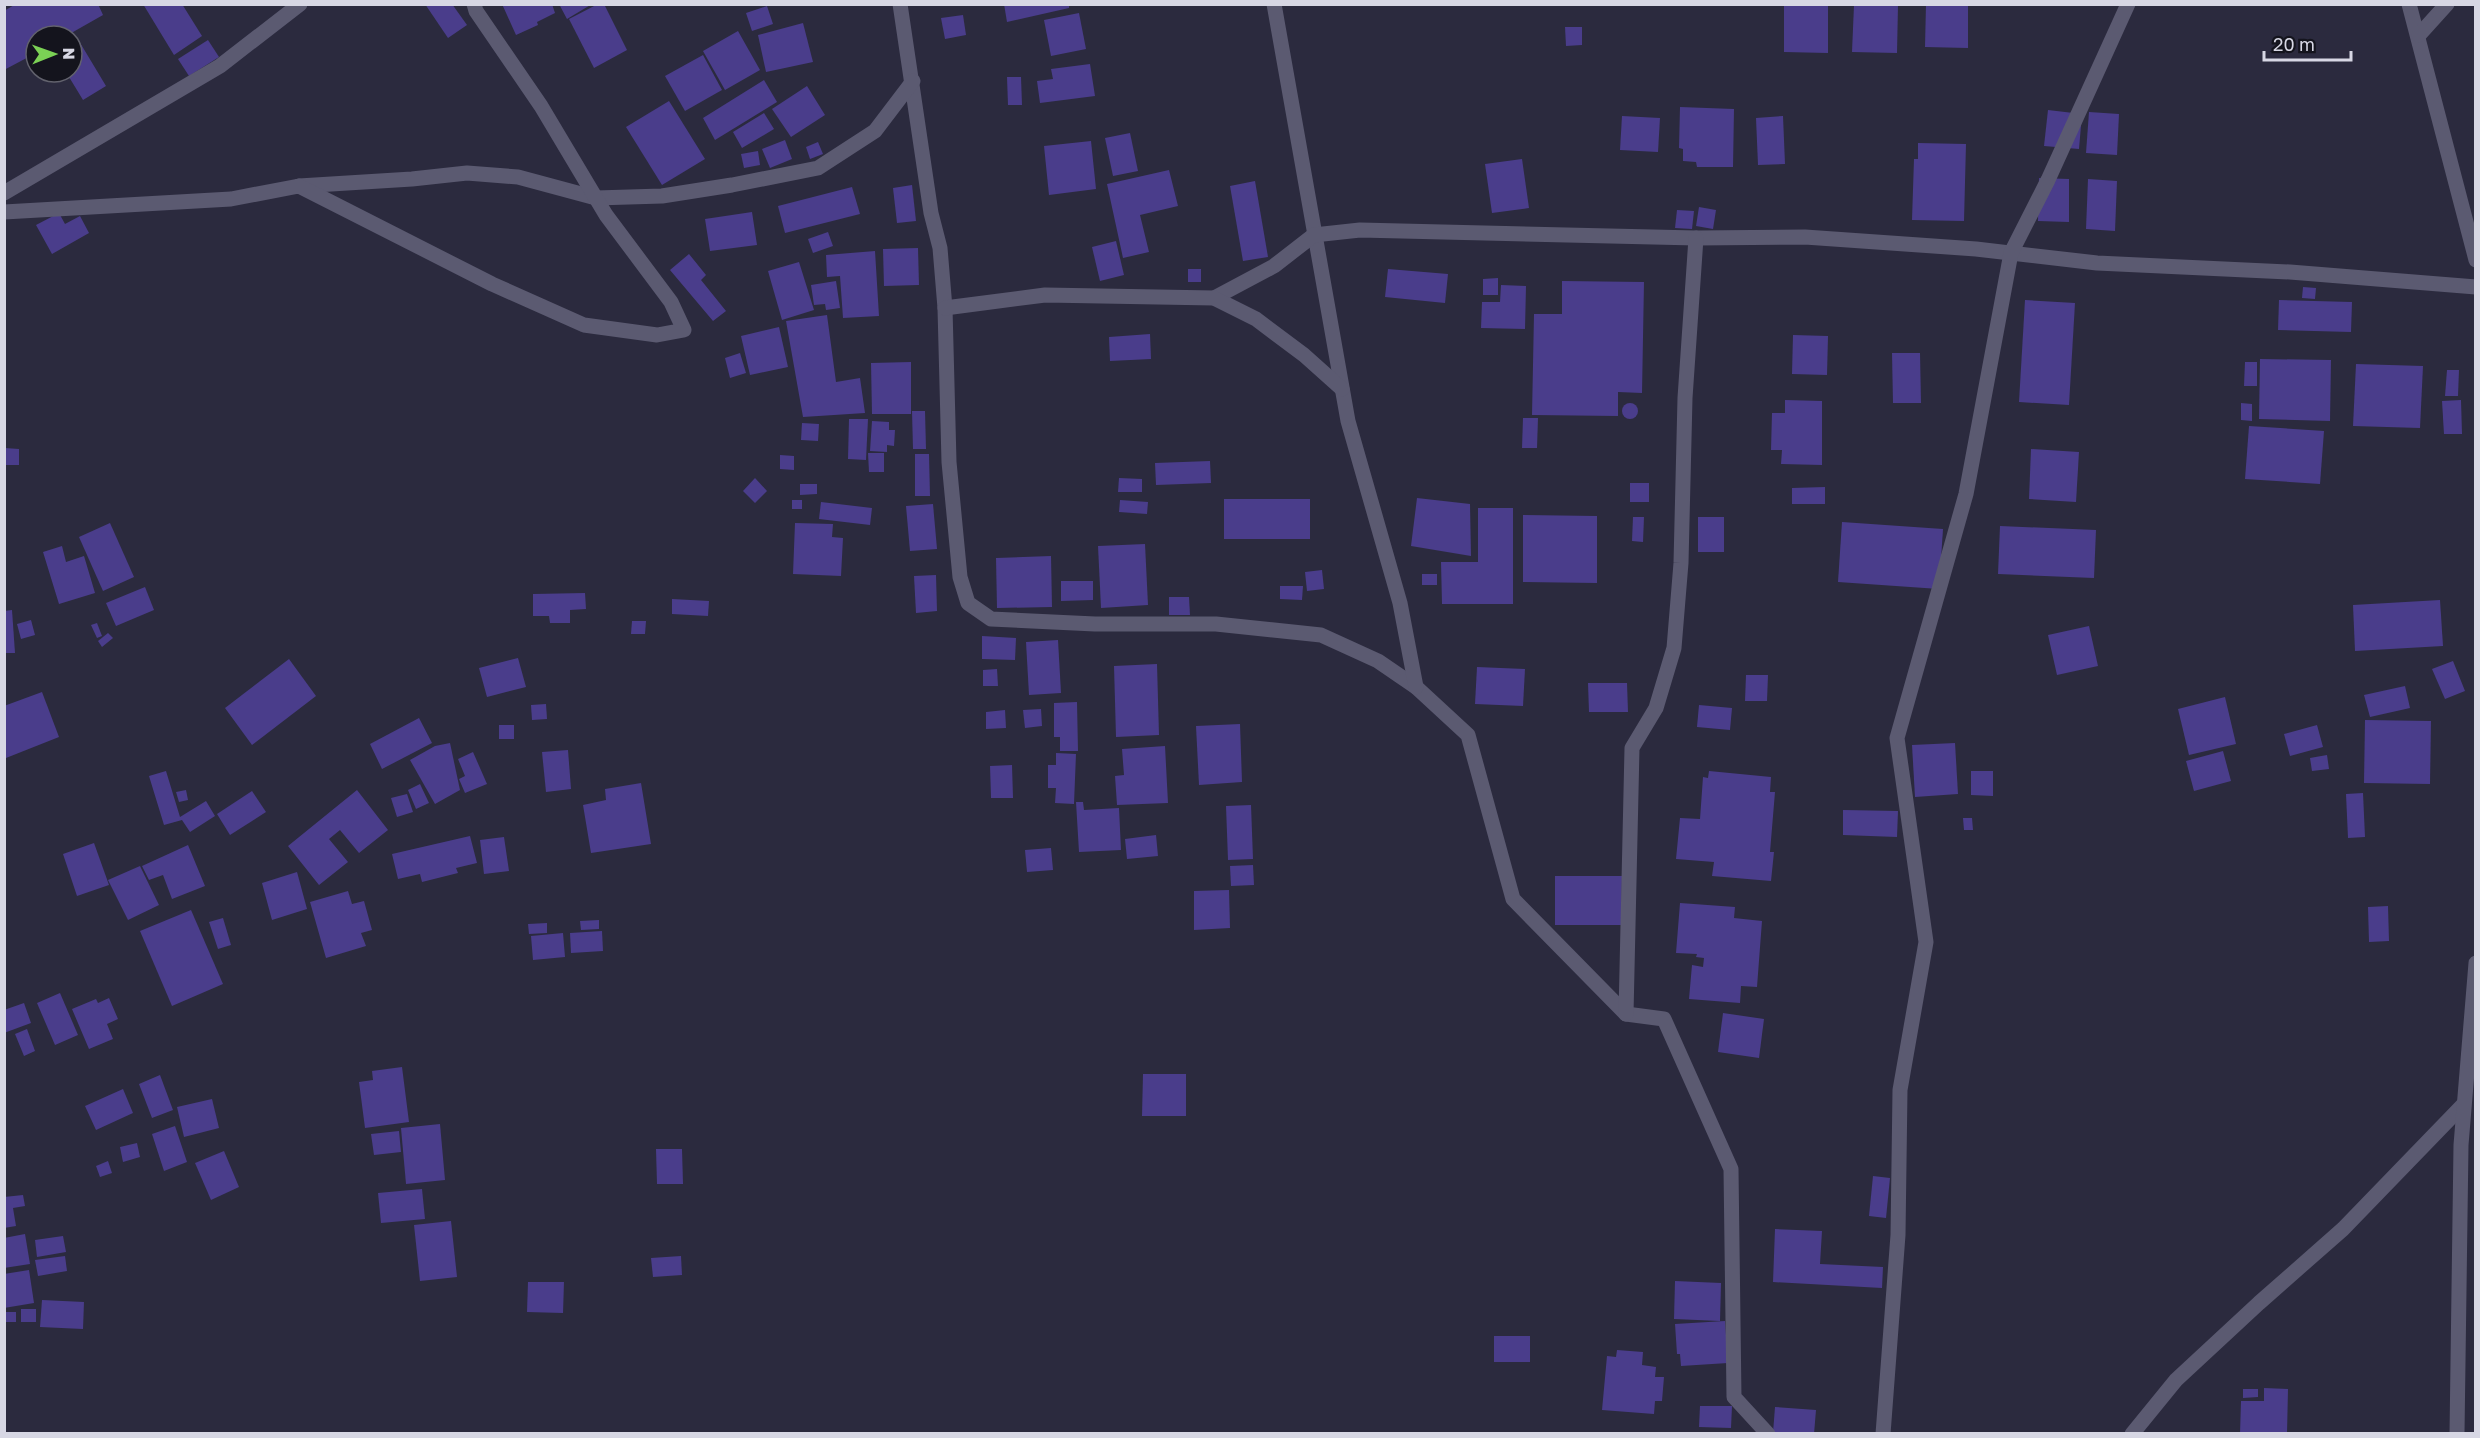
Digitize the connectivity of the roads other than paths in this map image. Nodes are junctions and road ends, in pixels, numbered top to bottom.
1 (300, 4) edge
2 (474, 4) edge
3 (900, 4) edge
4 (1274, 4) edge
5 (2128, 4) edge
6 (2409, 4) edge
7 (2447, 4) edge
8 (2419, 35) junction
9 (913, 81) junction
10 (299, 186) junction
11 (4, 193) edge
12 (596, 198) junction
13 (4, 212) edge
14 (1314, 235) junction
15 (1696, 237) junction
16 (2011, 253) junction
17 (2475, 260) edge
18 (2475, 286) edge
19 (1214, 298) junction
20 (945, 308) junction
21 (1342, 389) junction
22 (1416, 687) junction
23 (2475, 963) edge
24 (1626, 1014) junction
25 (2463, 1104) junction
26 (2468, 1145) edge
27 (1768, 1434) edge
28 (1883, 1434) edge
29 (2132, 1434) edge
30 (2457, 1434) edge

1 - 11 street
2 - 12 street
3 - 9 street
4 - 14 street
5 - 16 street
6 - 8 street
7 - 8 street
8 - 17 street
9 - 12 street
9 - 20 street
10 - 12 street
10 - 12 street
10 - 13 street
14 - 15 street
14 - 19 street
14 - 21 street
15 - 16 street
15 - 24 street
16 - 18 street
16 - 28 street
19 - 20 street
19 - 21 street
20 - 22 street
21 - 22 street
22 - 24 street
23 - 25 street
24 - 27 street
25 - 26 street
25 - 29 street
26 - 30 street

